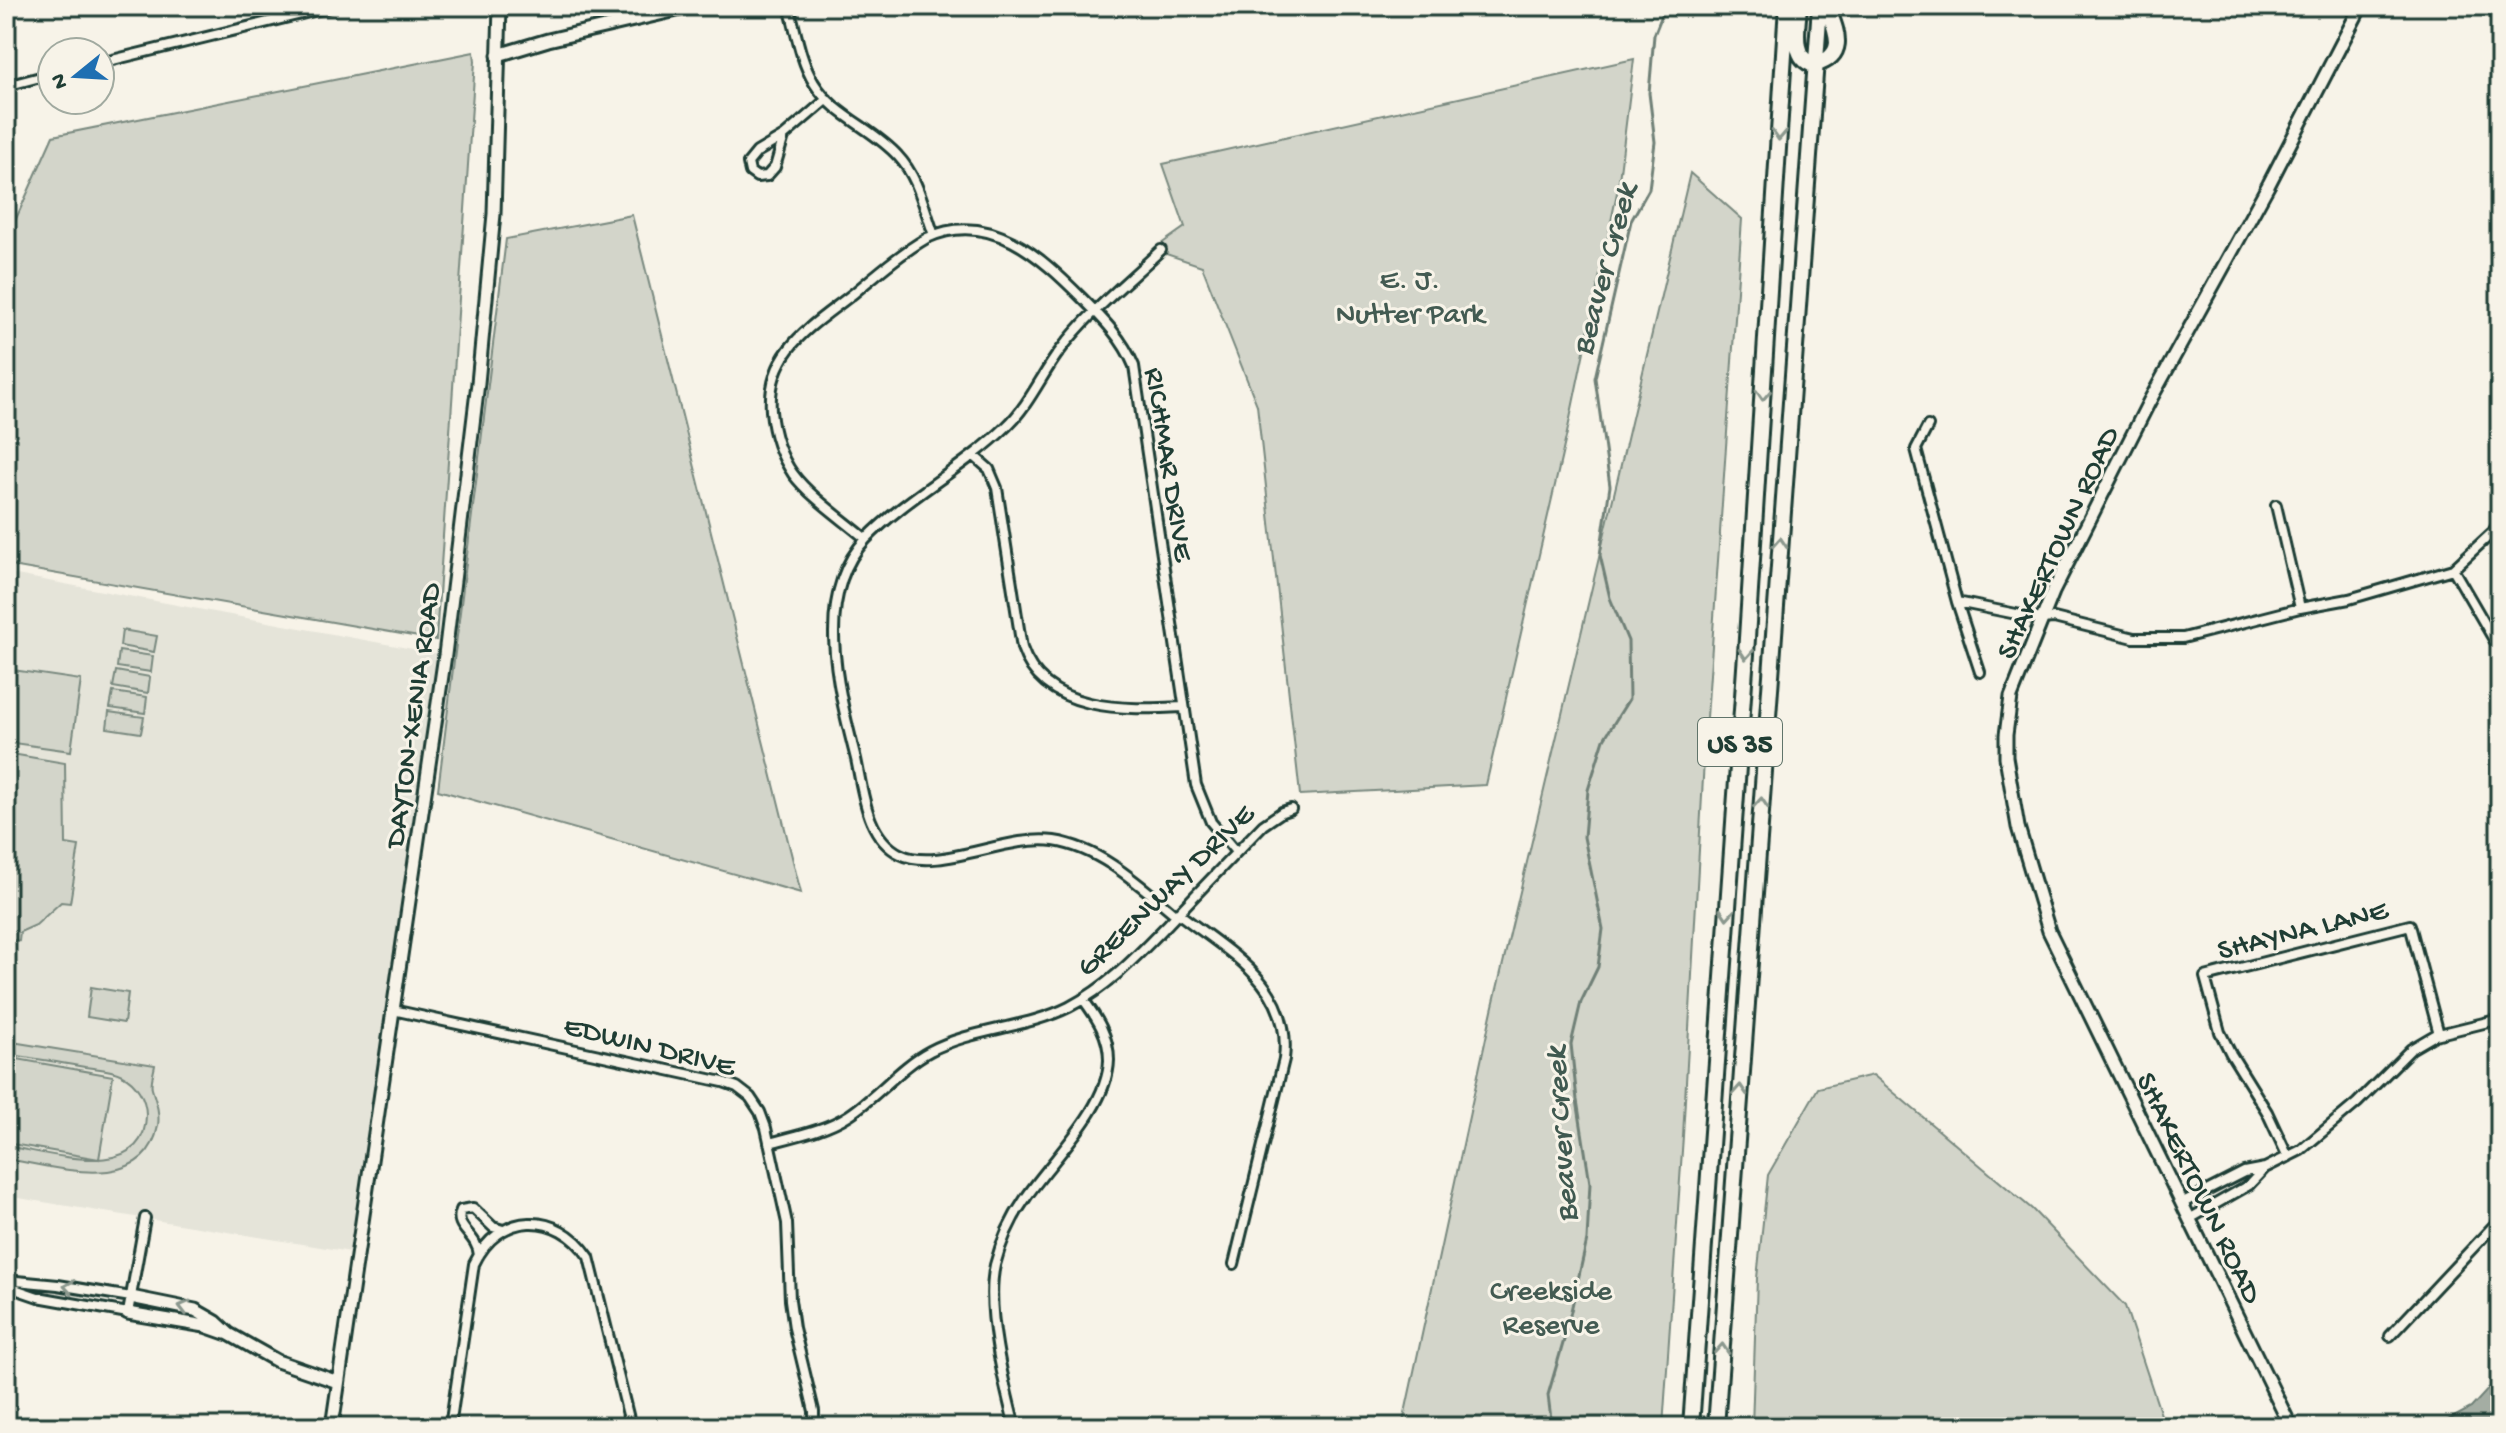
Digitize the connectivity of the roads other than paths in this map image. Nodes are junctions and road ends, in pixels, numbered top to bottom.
1 (334, 6) edge
2 (500, 6) edge
3 (694, 6) edge
4 (789, 6) edge
5 (1787, 6) edge
6 (1799, 6) edge
7 (1812, 6) edge
8 (1820, 6) edge
9 (1827, 6) edge
10 (2361, 6) edge
11 (1817, 43) junction
12 (498, 55) junction
13 (116, 59) edge
14 (1814, 65) junction
15 (36, 78) edge
16 (6, 86) edge
17 (827, 99) junction
18 (784, 136) junction
19 (934, 235) junction
20 (1161, 250) dead end
21 (1096, 312) junction
22 (1928, 426) dead end
23 (973, 455) junction
24 (2276, 505) dead end
25 (2500, 520) edge
26 (866, 539) junction
27 (2453, 569) junction
28 (1957, 602) junction
29 (2300, 608) junction
30 (2041, 619) junction
31 (2500, 650) edge
32 (1980, 672) dead end
33 (1183, 707) junction
34 (1291, 809) dead end
35 (1236, 852) junction
36 (1177, 914) junction
37 (1083, 999) junction
38 (393, 1010) junction
39 (2500, 1019) edge
40 (2439, 1034) junction
41 (769, 1143) junction
42 (2288, 1157) junction
43 (2265, 1168) junction
44 (2183, 1203) junction
45 (145, 1218) dead end
46 (2191, 1218) junction
47 (2500, 1219) edge
48 (504, 1230) junction
49 (479, 1255) junction
50 (1234, 1264) dead end
51 (6, 1283) edge
52 (131, 1297) junction
53 (128, 1313) junction
54 (229, 1334) junction
55 (2390, 1336) dead end
56 (338, 1382) junction
57 (332, 1427) edge
58 (450, 1427) edge
59 (631, 1427) edge
60 (814, 1427) edge
61 (1015, 1427) edge
62 (1691, 1427) edge
63 (1716, 1427) edge
64 (2291, 1427) edge

1 - 13 street
2 - 12 street, DAYTON-XENIA ROAD
3 - 12 street
4 - 17 street
5 -> 62 highway, US 35
6 - 14 highway
7 - 11 highway
8 - 11 highway, US 35
9 - 14 highway
10 - 30 street, SHAKERTOWN ROAD
11 - 14 highway, US 35
12 - 38 street, DAYTON-XENIA ROAD
63 -> 14 highway, US 35
15 - 16 street
17 - 18 street
17 - 19 street
18 - 18 street
19 - 21 street, RICHMAR DRIVE
19 - 26 street
20 - 21 street
21 - 23 street
21 - 33 street, RICHMAR DRIVE
22 - 28 street
23 - 26 street
23 - 33 street
24 - 29 street
25 - 27 street
26 - 36 street
27 - 29 street
27 - 31 street
28 - 30 street
28 - 32 street
29 - 30 street
30 - 44 street, SHAKERTOWN ROAD
33 - 35 street, RICHMAR DRIVE
34 - 35 street, GREENWAY DRIVE
35 - 36 street, GREENWAY DRIVE
36 - 37 street, GREENWAY DRIVE
36 - 50 street
37 - 41 street, GREENWAY DRIVE
37 - 61 street
38 - 41 street, EDWIN DRIVE
38 - 56 street, DAYTON-XENIA ROAD
39 - 40 street
40 - 42 street
40 - 42 street, SHAYNA LANE
41 - 60 street, EDWIN DRIVE
42 - 43 street
43 - 44 street
43 - 46 street
44 - 46 street, SHAKERTOWN ROAD
45 - 52 street
46 - 64 street, SHAKERTOWN ROAD
47 - 55 street
48 - 49 street
48 - 49 street
48 - 59 street
49 - 58 street
52 -> 51 street
51 - 53 street
52 - 53 street
54 -> 52 street
53 - 54 street
54 - 56 street
56 - 57 street, DAYTON-XENIA ROAD

